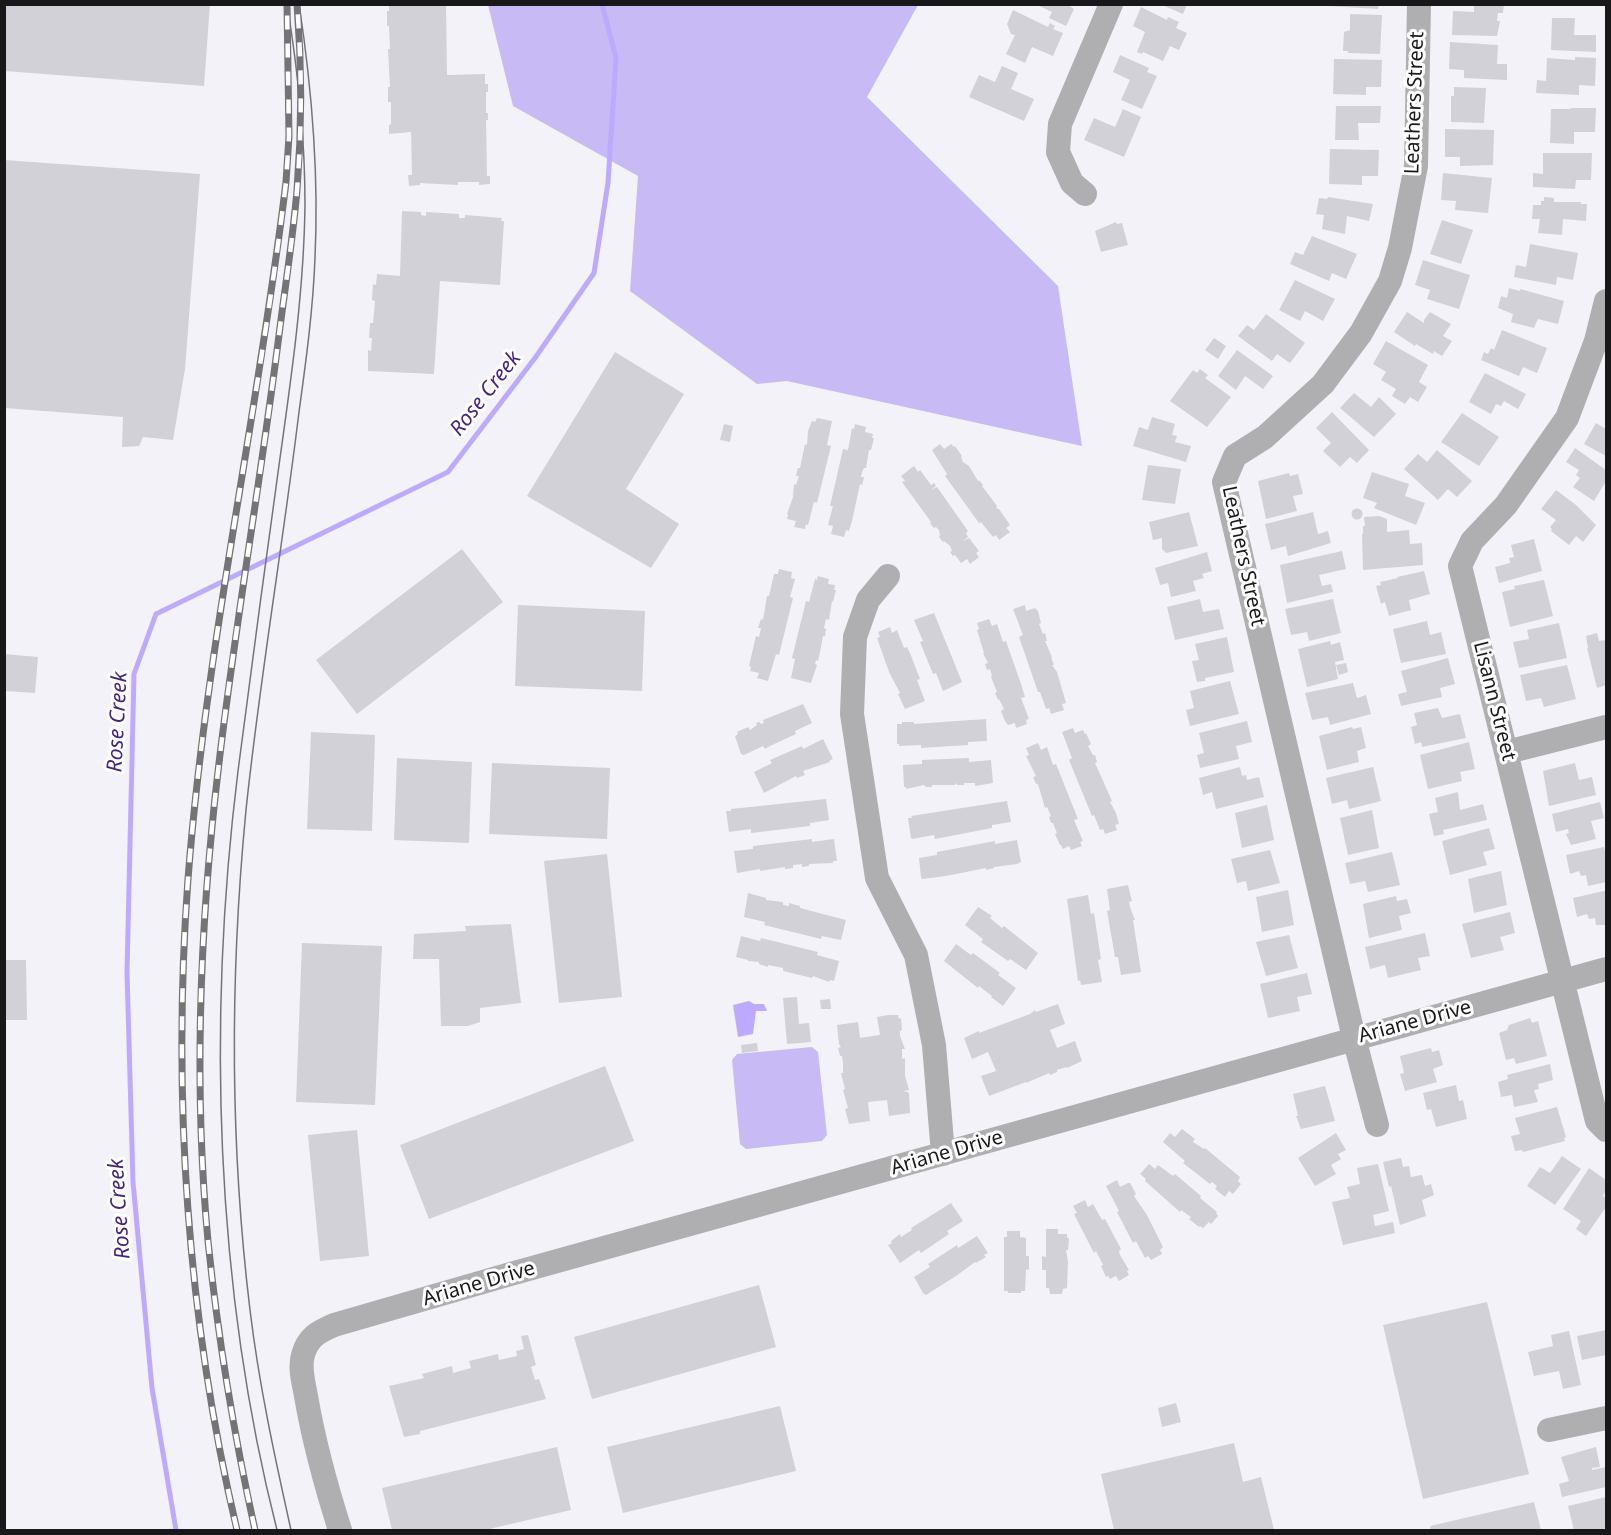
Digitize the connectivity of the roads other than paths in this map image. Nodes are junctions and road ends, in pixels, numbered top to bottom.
1 (1111, 4) edge
2 (1419, 4) edge
3 (1085, 194) dead end
4 (1606, 301) edge
5 (888, 576) dead end
6 (1606, 727) edge
7 (1507, 752) junction
8 (1606, 969) edge
9 (1562, 982) junction
10 (1354, 1038) junction
11 (1377, 1125) dead end
12 (1606, 1131) edge
13 (943, 1154) junction
14 (1606, 1418) edge
15 (1549, 1430) dead end
16 (340, 1530) edge

1 - 3 street
2 - 10 street, Leathers Street
4 - 7 street, Lisann Street
5 - 13 street
6 - 7 street
7 - 9 street, Lisann Street
8 - 9 street, Ariane Drive
9 - 10 street, Ariane Drive
9 - 12 street, Lisann Street
10 - 11 street, Leathers Street
10 - 13 street, Ariane Drive
13 - 16 street, Ariane Drive
14 - 15 street

